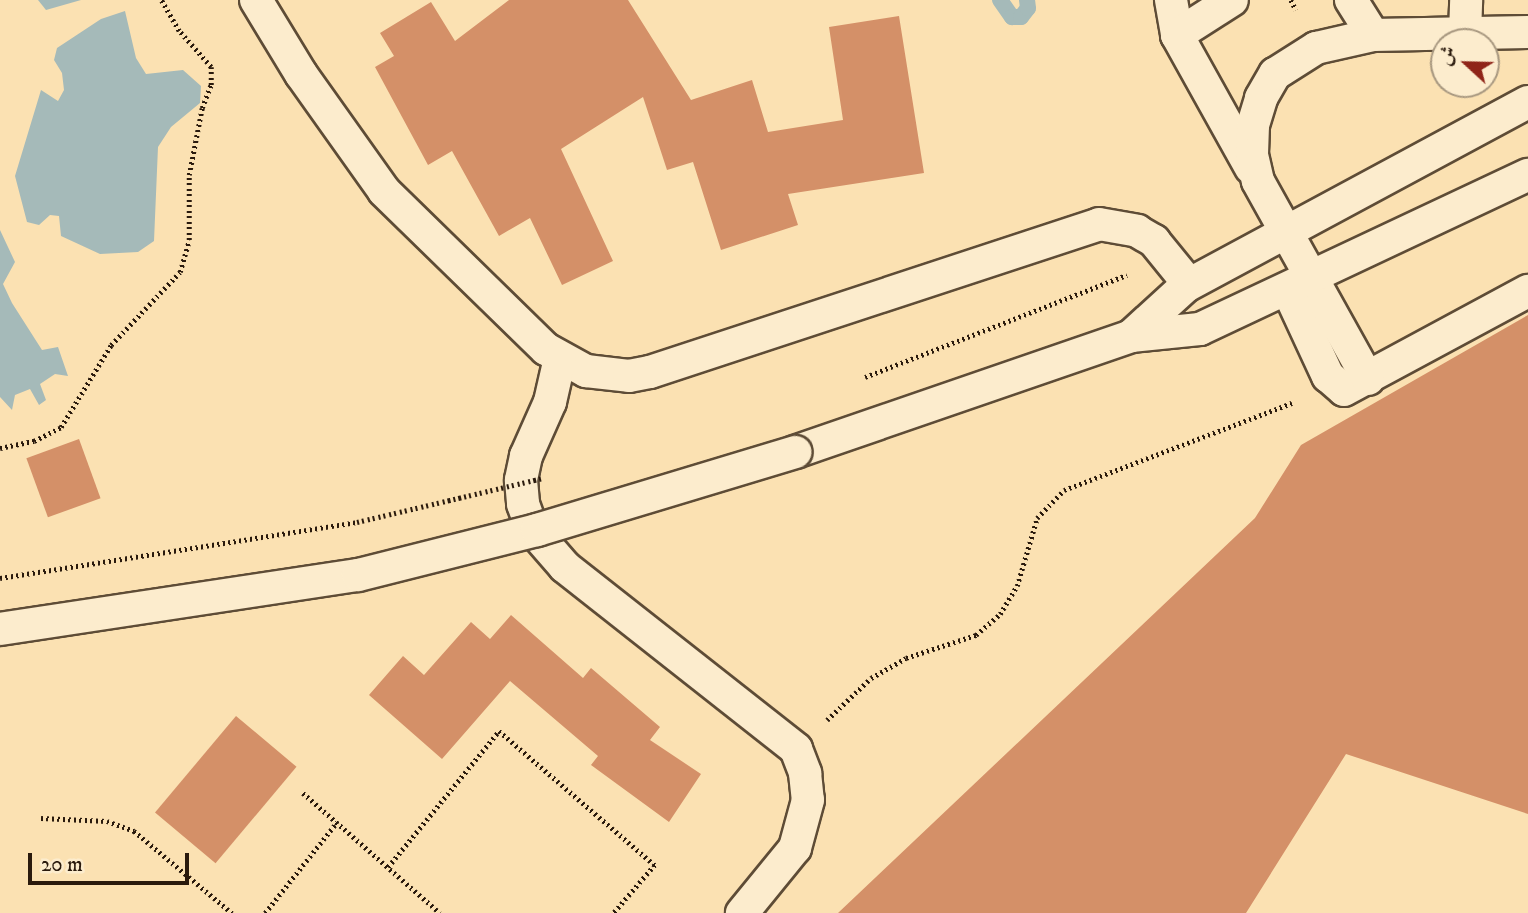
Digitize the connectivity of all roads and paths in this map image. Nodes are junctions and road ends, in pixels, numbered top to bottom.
1 (161, 0) edge
2 (256, 0) edge
3 (1171, 0) edge
4 (1232, 0) edge
5 (1351, 0) edge
6 (1466, 0) edge
7 (1465, 28) edge
8 (1528, 32) edge
9 (1500, 33) edge
10 (1430, 34) edge
11 (1177, 35) junction
12 (1373, 35) junction
13 (1528, 102) edge
14 (1528, 175) edge
15 (1258, 181) junction
16 (1290, 232) junction
17 (1171, 258) junction
18 (1189, 284) junction
19 (1301, 284) junction
20 (1528, 291) edge
21 (1131, 336) junction
22 (560, 358) junction
23 (1368, 379) junction
24 (853, 382) dead end
25 (1336, 386) junction
26 (0, 448) edge
27 (552, 476) dead end
28 (0, 578) edge
29 (0, 629) edge
30 (796, 748) junction
31 (303, 793) dead end
32 (41, 818) dead end
33 (337, 822) junction
34 (387, 867) junction
35 (232, 913) edge
36 (265, 913) edge
37 (440, 913) edge
38 (614, 913) edge
39 (742, 913) edge

1 - 26 path
2 - 22 lane
3 - 11 lane
4 - 11 lane
5 - 12 lane
6 - 7 lane
8 - 9 lane
10 - 12 lane
11 - 15 lane
12 - 15 lane
13 - 16 lane
14 - 19 lane
15 - 16 lane
16 - 18 lane
16 - 19 lane
17 - 18 lane
17 - 22 lane
17 - 24 path
18 - 21 lane
19 - 21 lane
19 - 23 lane
19 - 25 lane
20 - 23 lane
21 - 29 lane, bridge
22 - 30 lane
23 - 25 lane
25 - 30 path
27 - 28 path, bridge
30 - 39 lane
31 - 33 path
32 - 35 path
33 - 34 path
33 - 36 path
34 - 37 path
34 - 38 path

